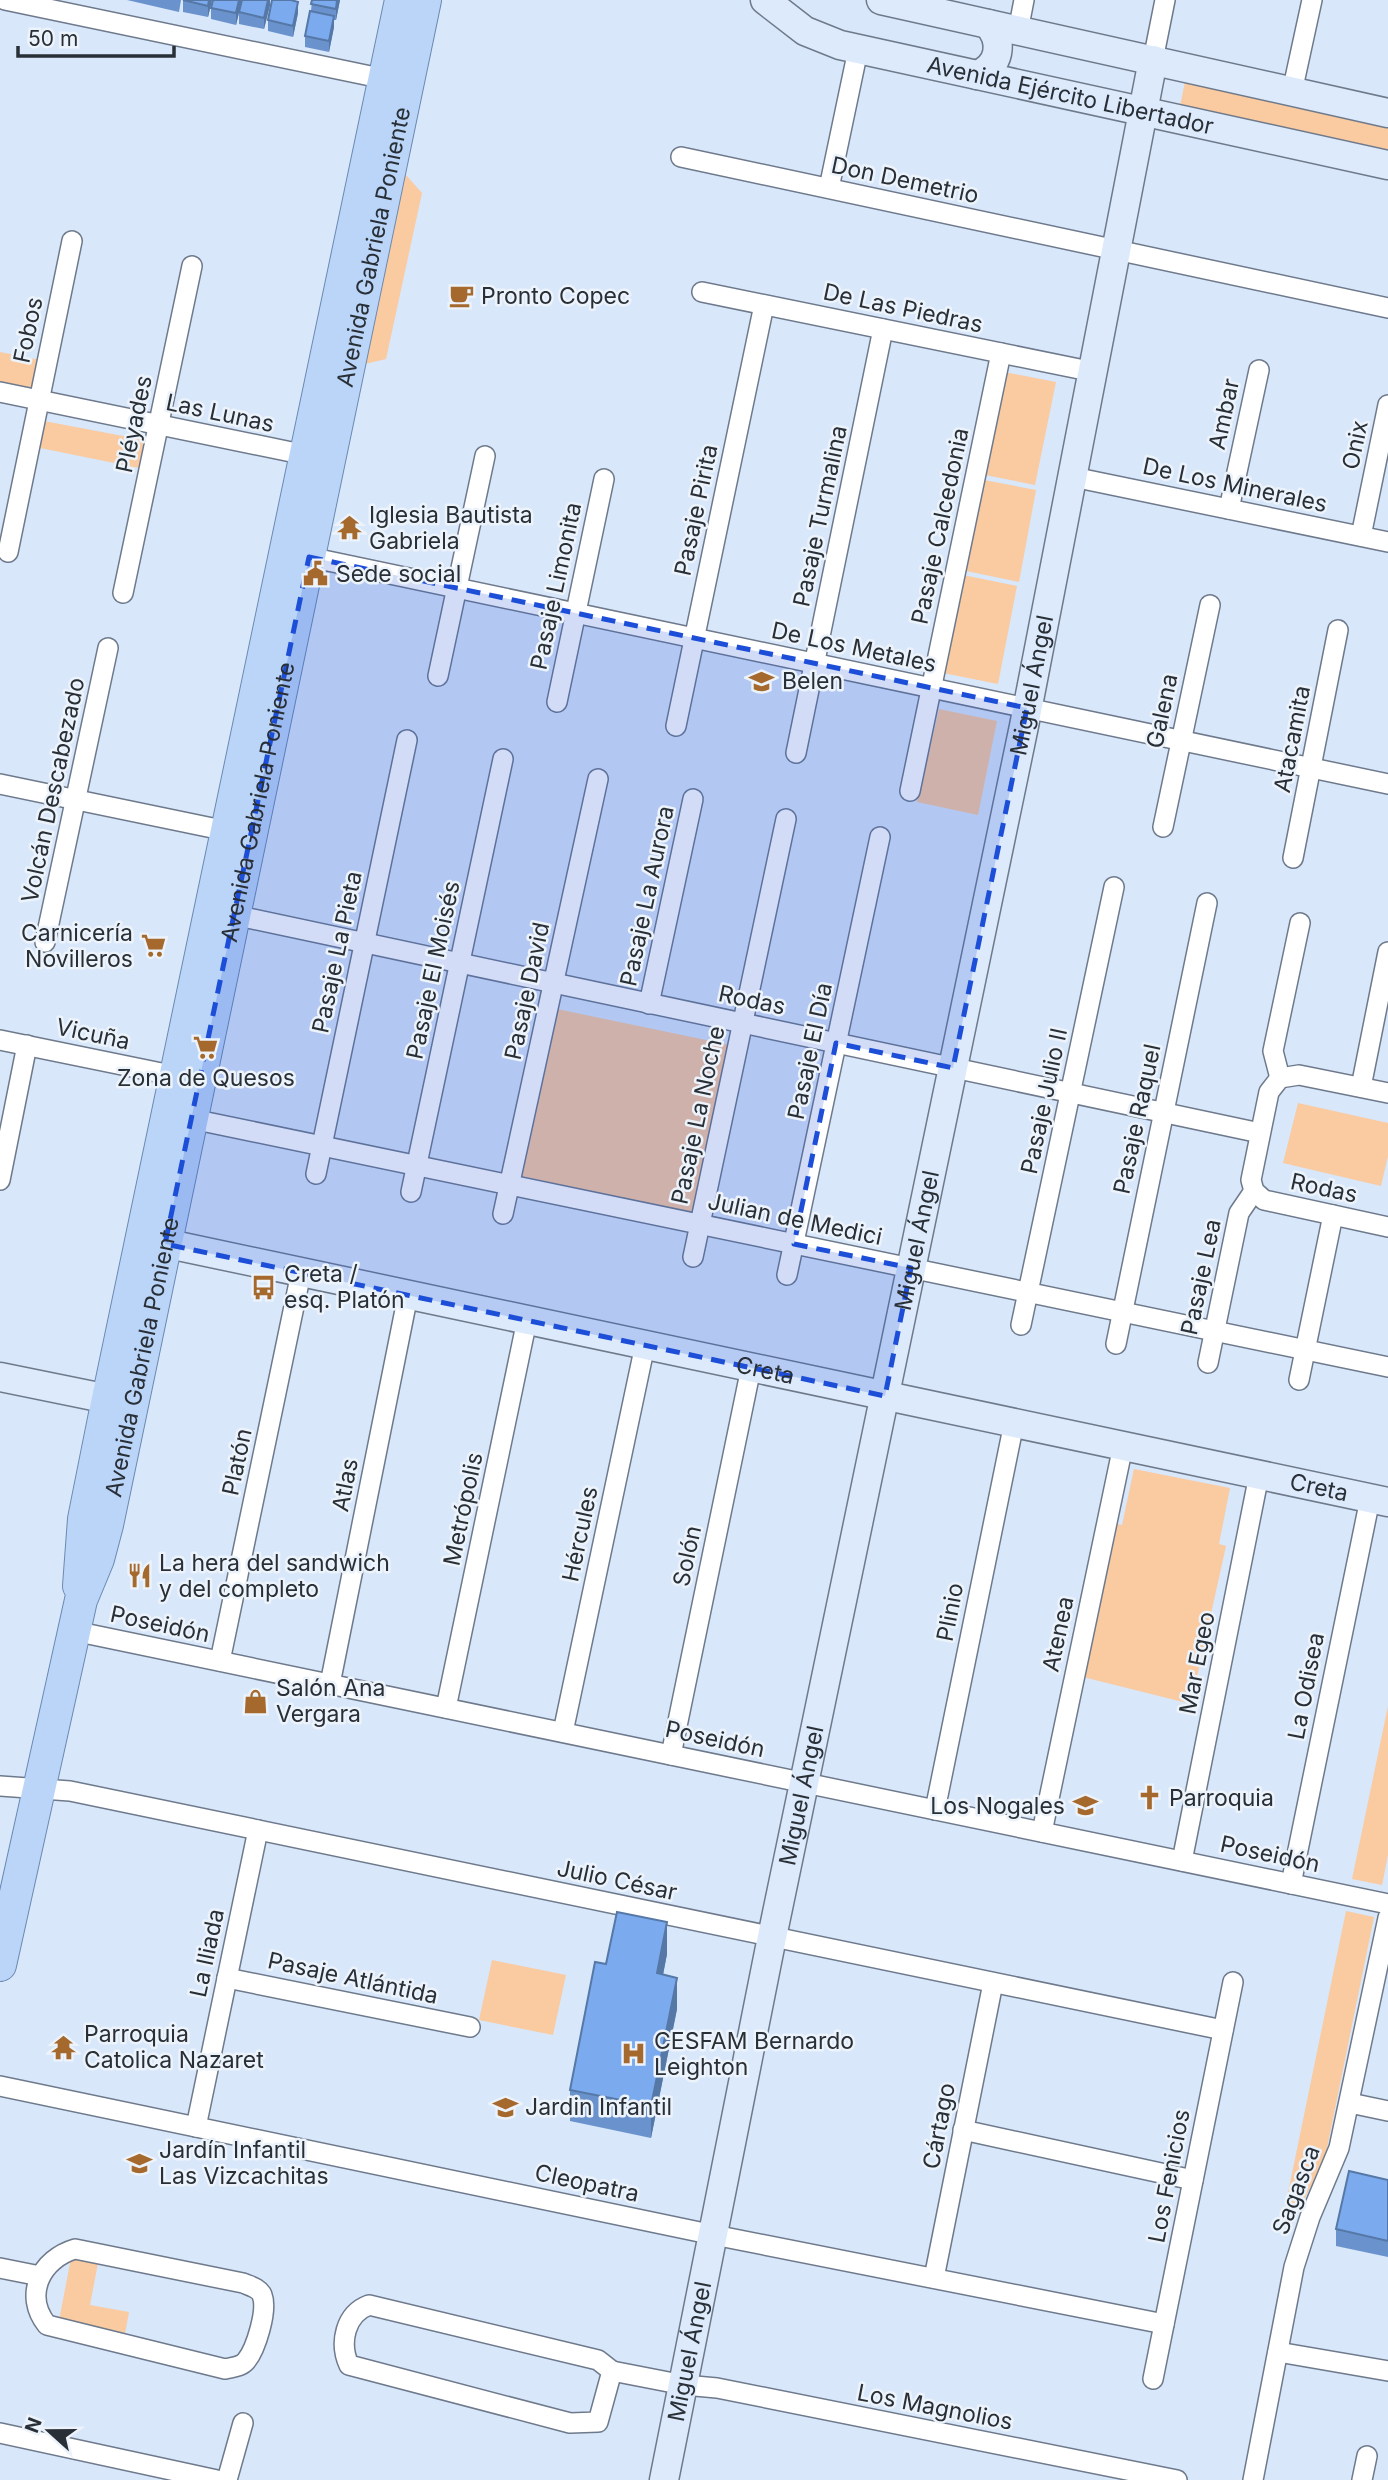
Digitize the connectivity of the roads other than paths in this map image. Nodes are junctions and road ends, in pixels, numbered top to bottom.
1 (5, 0) edge
2 (401, 0) edge
3 (425, 0) edge
4 (765, 0) edge
5 (1024, 0) edge
6 (1165, 0) edge
7 (1312, 0) edge
8 (898, 2) edge
9 (988, 24) junction
10 (1018, 31) junction
11 (858, 50) junction
12 (1153, 60) junction
13 (977, 75) junction
14 (385, 79) junction
15 (1292, 92) junction
16 (1145, 110) junction
17 (1388, 113) edge
18 (681, 157) dead end
19 (1388, 165) edge
20 (829, 188) junction
21 (72, 241) dead end
22 (1118, 250) junction
23 (192, 266) dead end
24 (702, 292) dead end
25 (764, 305) junction
26 (1388, 308) edge
27 (883, 329) junction
28 (1001, 353) junction
29 (1259, 370) dead end
30 (1094, 372) junction
31 (0, 392) edge
32 (39, 400) junction
33 (1388, 405) edge
34 (158, 425) junction
35 (306, 456) junction
36 (485, 456) dead end
37 (1073, 477) junction
38 (604, 479) dead end
39 (1229, 509) junction
40 (1361, 536) junction
41 (1388, 542) edge
42 (8, 552) dead end
43 (309, 557) junction
44 (457, 588) junction
45 (123, 593) dead end
46 (1210, 605) dead end
47 (575, 613) junction
48 (1339, 630) dead end
49 (694, 638) junction
50 (108, 649) dead end
51 (814, 663) junction
52 (438, 676) dead end
53 (931, 688) junction
54 (557, 702) dead end
55 (1027, 708) junction
56 (676, 726) dead end
57 (407, 740) dead end
58 (1181, 741) junction
59 (796, 753) dead end
60 (503, 759) dead end
61 (1311, 768) junction
62 (598, 779) dead end
63 (0, 784) edge
64 (1388, 784) edge
65 (910, 791) dead end
66 (693, 799) dead end
67 (76, 800) junction
68 (786, 819) dead end
69 (1163, 827) dead end
70 (228, 831) junction
71 (880, 838) dead end
72 (1293, 858) dead end
73 (1114, 887) dead end
74 (1207, 903) dead end
75 (234, 915) junction
76 (1300, 922) dead end
77 (45, 942) dead end
78 (364, 943) junction
79 (1388, 952) edge
80 (460, 963) junction
81 (553, 983) junction
82 (649, 1003) junction
83 (743, 1023) junction
84 (0, 1040) edge
85 (836, 1043) junction
86 (27, 1045) junction
87 (953, 1068) junction
88 (176, 1076) junction
89 (1280, 1078) junction
90 (1361, 1087) junction
91 (1071, 1093) junction
92 (1388, 1093) edge
93 (1164, 1113) junction
94 (192, 1119) junction
95 (1260, 1133) junction
96 (322, 1146) junction
97 (417, 1166) junction
98 (316, 1174) dead end
99 (0, 1180) edge
100 (510, 1185) junction
101 (1254, 1191) junction
102 (411, 1192) dead end
103 (503, 1214) dead end
104 (1333, 1215) junction
105 (700, 1224) junction
106 (1388, 1227) edge
107 (154, 1241) junction
108 (794, 1244) junction
109 (693, 1257) dead end
110 (911, 1268) junction
111 (301, 1273) junction
112 (787, 1275) dead end
113 (1028, 1292) junction
114 (408, 1295) junction
115 (1123, 1312) junction
116 (527, 1320) junction
117 (1021, 1325) dead end
118 (1215, 1331) junction
119 (1116, 1344) dead end
120 (645, 1345) junction
121 (1305, 1349) junction
122 (1208, 1363) dead end
123 (1388, 1367) edge
124 (751, 1368) junction
125 (0, 1377) edge
126 (1299, 1380) dead end
127 (885, 1396) junction
128 (120, 1401) junction
129 (1014, 1423) junction
130 (1123, 1447) junction
131 (1259, 1475) junction
132 (1379, 1500) edge
133 (74, 1631) junction
134 (220, 1661) junction
135 (330, 1684) junction
136 (446, 1708) junction
137 (563, 1732) junction
138 (671, 1755) junction
139 (804, 1783) junction
140 (0, 1786) edge
141 (38, 1789) junction
142 (935, 1810) junction
143 (258, 1830) junction
144 (1042, 1832) junction
145 (1182, 1861) junction
146 (1291, 1884) junction
147 (1388, 1904) edge
148 (1388, 1918) edge
149 (772, 1937) junction
150 (0, 1965) edge
151 (227, 1978) junction
152 (1233, 1982) dead end
153 (993, 1983) junction
154 (470, 2027) dead end
155 (1223, 2031) junction
156 (0, 2086) edge
157 (1350, 2103) junction
158 (1388, 2111) edge
159 (196, 2127) junction
160 (963, 2130) junction
161 (1193, 2180) junction
162 (714, 2235) junction
163 (0, 2268) edge
164 (40, 2276) junction
165 (933, 2278) junction
166 (1164, 2324) junction
167 (1278, 2352) junction
168 (612, 2371) junction
169 (1388, 2371) edge
170 (1153, 2379) dead end
171 (684, 2385) junction
172 (243, 2423) dead end
173 (0, 2433) edge
174 (1367, 2456) dead end
175 (217, 2480) edge
176 (228, 2480) edge
177 (664, 2480) edge
178 (1177, 2480) edge
179 (1253, 2480) edge
180 (1362, 2480) edge

1 - 14 street
2 - 14 main road, Avenida Gabriela Poniente
3 - 43 main road, Avenida Gabriela Poniente
4 - 11 street, Avenida Ejército Libertador
5 - 10 street
6 - 12 street, Miguel Ángel
7 - 15 street
8 - 9 street
9 - 10 street
9 - 13 street
10 - 12 street
11 - 13 street, Avenida Ejército Libertador
11 - 20 street
12 - 15 street
12 - 16 street, Miguel Ángel
13 - 16 street, Avenida Ejército Libertador
14 - 35 main road, Avenida Gabriela Poniente
15 - 17 street
16 - 19 street, Avenida Ejército Libertador
16 - 22 street, Miguel Ángel
18 - 20 street, Don Demetrio
20 - 22 street, Don Demetrio
21 - 32 street, Fobos
22 - 26 street, Don Demetrio
22 - 30 street, Miguel Ángel
23 - 34 street, Pléyades
24 - 25 street, De Las Piedras
25 - 27 street, De Las Piedras
25 - 49 street, Pasaje Pirita
27 - 28 street, De Las Piedras
27 - 51 street, Pasaje Turmalina
28 - 30 street, De Las Piedras
28 - 53 street, Pasaje Calcedonia
29 - 39 street, Ambar
30 - 37 street, Miguel Ángel
31 - 32 street, Las Lunas
32 - 34 street, Las Lunas
32 - 42 street, Fobos
33 - 40 street, Onix
34 - 35 street, Las Lunas
34 - 45 street, Pléyades
35 - 70 main road, Avenida Gabriela Poniente
36 - 44 street
37 - 39 street, De Los Minerales
37 - 55 street, Miguel Ángel
38 - 47 street, Pasaje Limonita
39 - 40 street, De Los Minerales
40 - 41 street, De Los Minerales
43 - 44 street, De Los Metales
43 - 75 main road, Avenida Gabriela Poniente
44 - 47 street, De Los Metales
44 - 52 street
46 - 58 street, Galena
47 - 49 street, De Los Metales
47 - 54 street, Pasaje Limonita
48 - 61 street, Atacamita
49 - 51 street, De Los Metales
49 - 56 street, Pasaje Pirita
50 - 67 street, Volcán Descabezado
51 - 53 street, De Los Metales
51 - 59 street, Pasaje Turmalina
53 - 55 street, De Los Metales
53 - 65 street, Pasaje Calcedonia
55 - 58 street, De Los Metales
55 - 87 street, Miguel Ángel
57 - 78 street, Pasaje La Pieta
58 - 61 street, De Los Metales
58 - 69 street, Galena
60 - 80 street, Pasaje El Moisés
61 - 64 street, De Los Metales
61 - 72 street, Atacamita
62 - 81 street, Pasaje David
63 - 67 street
66 - 82 street, Pasaje La Aurora
67 - 70 street
67 - 77 street, Volcán Descabezado
68 - 83 street, Pasaje La Noche
70 - 88 main road, Avenida Gabriela Poniente
71 - 85 street, Pasaje El Día
73 - 91 street, Pasaje Julio II
74 - 93 street, Pasaje Raquel
75 - 78 street, Rodas
75 - 94 main road, Avenida Gabriela Poniente
76 - 89 street
78 - 80 street, Rodas
78 - 96 street, Pasaje La Pieta
79 - 90 street
80 - 81 street, Rodas
80 - 97 street, Pasaje El Moisés
81 - 82 street, Rodas
81 - 100 street, Pasaje David
82 - 83 street, Rodas
83 - 85 street, Rodas
83 - 105 street, Pasaje La Noche
84 - 86 street, Vicuña
85 - 87 street, Rodas
85 - 108 street, Pasaje El Día
86 - 88 street, Vicuña
86 - 99 street
87 - 91 street, Rodas
87 - 110 street, Miguel Ángel
88 - 107 main road, Avenida Gabriela Poniente
89 - 90 street
89 - 95 street, Pasaje Lea
90 - 92 street
91 - 93 street, Rodas
91 - 113 street, Pasaje Julio II
93 - 95 street, Rodas
93 - 115 street, Pasaje Raquel
94 - 96 street, Julian de Medici
94 - 107 main road, Avenida Gabriela Poniente
95 - 101 street, Pasaje Lea
96 - 97 street, Julian de Medici
96 - 98 street, Pasaje La Pieta
97 - 100 street, Julian de Medici
97 - 102 street, Pasaje El Moisés
100 - 103 street, Pasaje David
100 - 105 street, Julian de Medici
101 - 104 street, Rodas
101 - 118 street, Pasaje Lea
104 - 106 street, Rodas
104 - 121 street
105 - 108 street, Julian de Medici
105 - 109 street, Pasaje La Noche
107 - 111 street, Creta
107 - 128 main road, Avenida Gabriela Poniente
108 - 110 street, Julian de Medici
108 - 112 street, Pasaje El Día
110 - 113 street, Julian de Medici
110 - 127 street, Miguel Ángel
111 - 114 street, Creta
111 - 134 street, Platón
113 - 115 street, Julian de Medici
113 - 117 street, Pasaje Julio II
114 - 116 street, Creta
114 - 135 street, Atlas
115 - 118 street, Julian de Medici
115 - 119 street, Pasaje Raquel
116 - 120 street, Creta
116 - 136 street, Metrópolis
118 - 121 street, Julian de Medici
118 - 122 street, Pasaje Lea
120 - 124 street, Creta
120 - 137 street, Hércules
121 - 123 street, Julian de Medici
121 - 126 street
124 - 127 street, Creta
124 - 138 street, Solón
125 - 128 street
127 - 129 street, Creta
127 - 139 street, Miguel Ángel
128 - 133 main road, Avenida Gabriela Poniente
129 - 130 street, Creta
129 - 142 street, Plinio
130 - 131 street, Creta
130 - 144 street, Atenea
131 - 132 street, Creta
131 - 145 street, Mar Egeo
132 - 146 street, La Odisea
133 - 134 street, Poseidón
133 - 141 main road, Avenida Gabriela Poniente
134 - 135 street, Poseidón
135 - 136 street, Poseidón
136 - 137 street, Poseidón
137 - 138 street, Poseidón
138 - 139 street, Poseidón
139 - 142 street, Poseidón
139 - 149 street, Miguel Ángel
140 - 141 street, Julio César
141 - 143 street, Julio César
141 - 150 main road, Avenida Gabriela Poniente
142 - 144 street, Poseidón
143 - 149 street, Julio César
143 - 151 street, La Iliada
144 - 145 street, Poseidón
145 - 146 street, Poseidón
146 - 147 street, Poseidón
148 - 157 street, Sagasca
149 - 153 street, Julio César
149 - 162 street, Miguel Ángel
151 - 154 street, Pasaje Atlántida
151 - 159 street, La Iliada
152 - 155 street, Los Fenicios
153 - 155 street, Julio César
153 - 160 street, Cártago
155 - 161 street, Los Fenicios
156 - 159 street, Cleopatra
157 - 158 street
157 - 167 street, Sagasca
159 - 162 street, Cleopatra
160 - 161 street
160 - 165 street, Cártago
161 - 166 street, Los Fenicios
162 - 165 street, Cleopatra
162 - 171 street, Miguel Ángel
163 - 164 street
164 - 164 street
165 - 166 street, Cleopatra
166 - 170 street, Los Fenicios
167 - 169 street
167 - 179 street, Sagasca
168 - 168 street, Los Magnolios
168 - 171 street, Los Magnolios
171 - 177 street, Miguel Ángel
171 - 178 street, Los Magnolios
172 - 176 street
173 - 175 street
174 - 180 street

